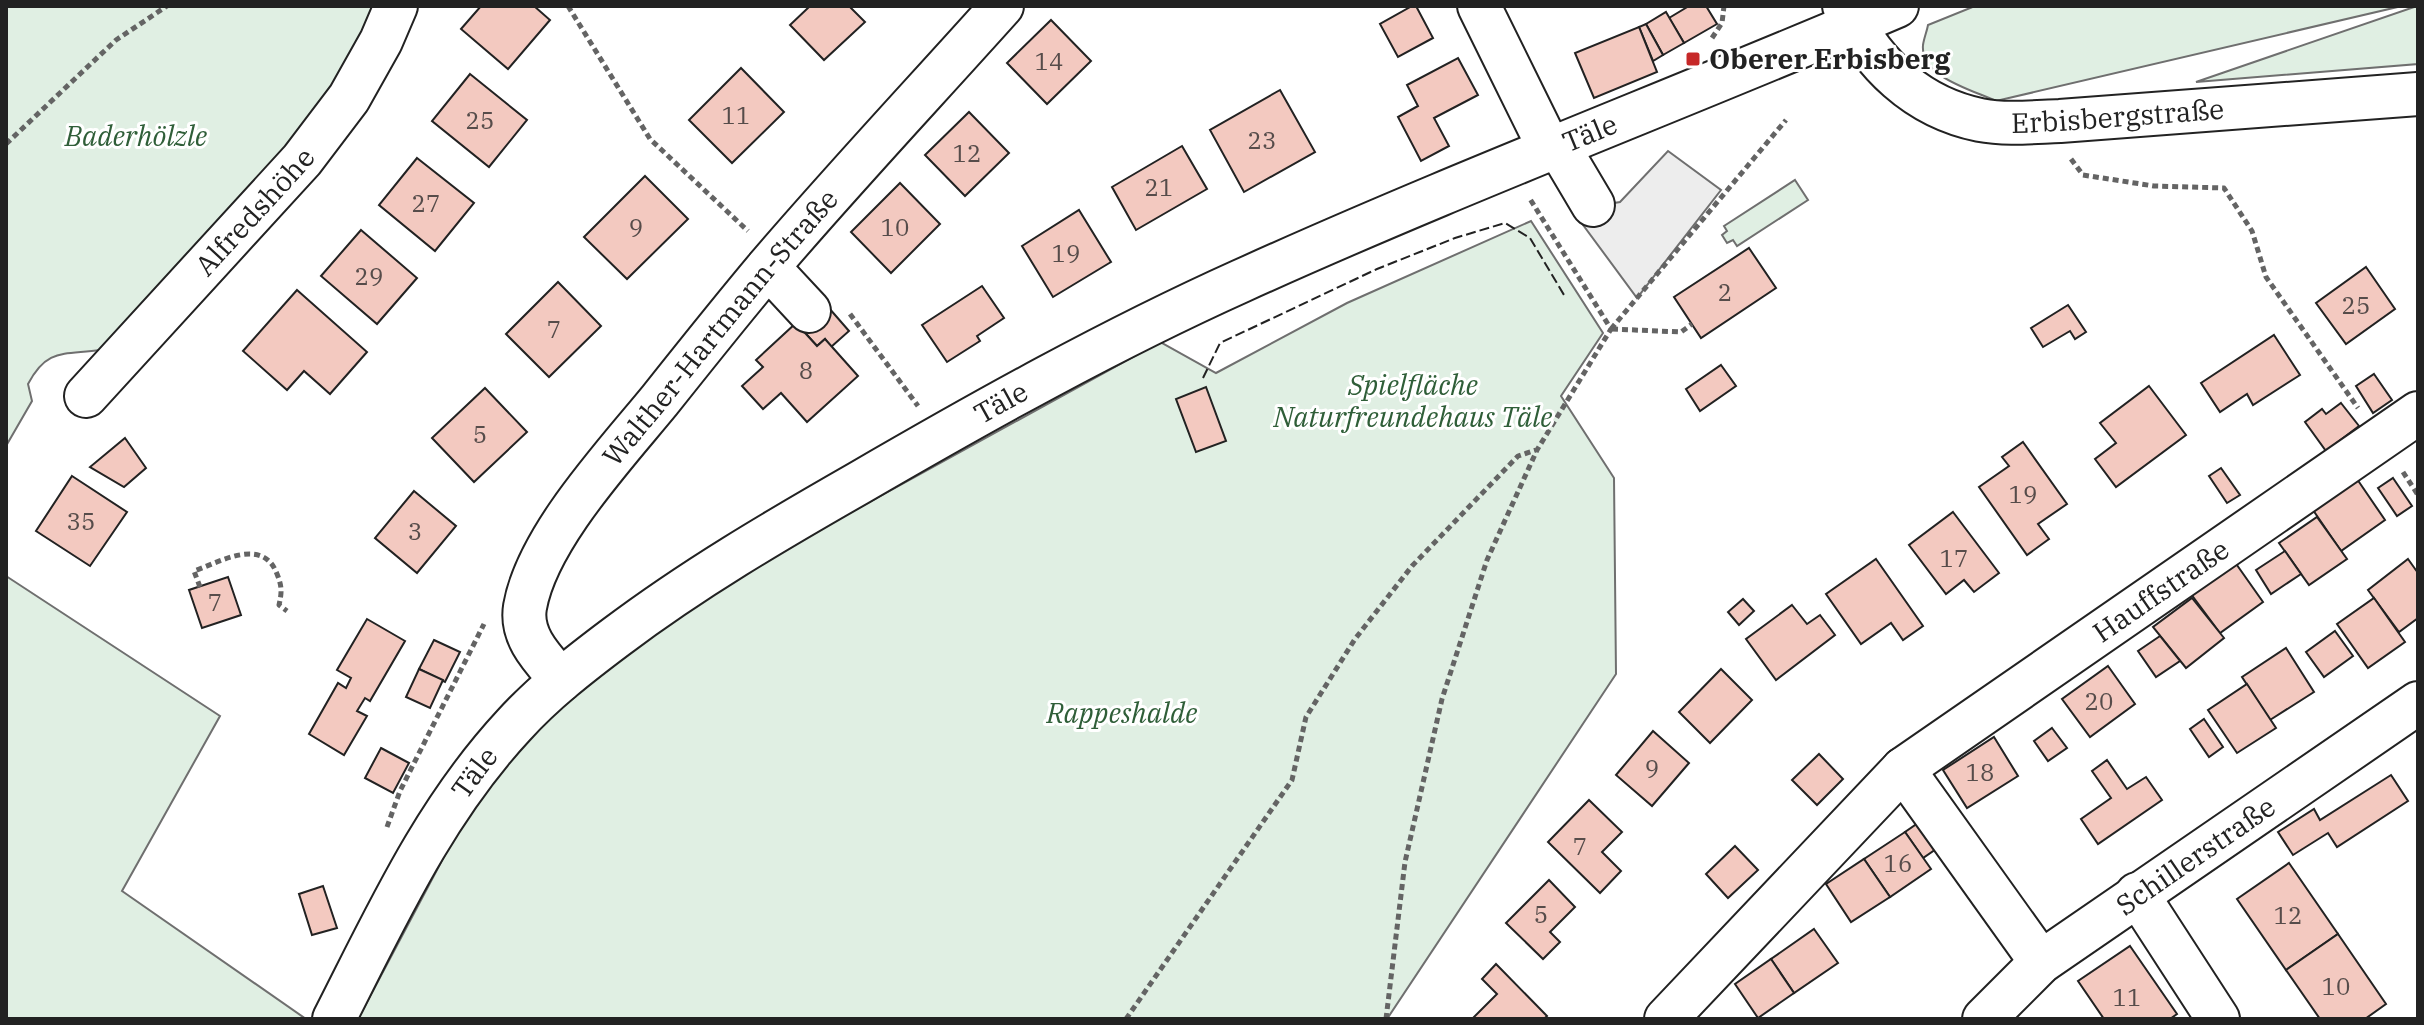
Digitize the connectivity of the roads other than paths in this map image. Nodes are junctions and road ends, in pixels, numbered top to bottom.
1 (396, 6) edge
2 (1002, 6) edge
3 (1479, 6) edge
4 (1897, 6) edge
5 (1849, 15) edge
6 (2418, 94) edge
7 (1554, 148) junction
8 (1593, 205) dead end
9 (772, 262) junction
10 (827, 310) road end
11 (86, 396) dead end
12 (2418, 413) edge
13 (561, 680) junction
14 (2418, 703) edge
15 (1903, 769) junction
16 (2137, 894) junction
17 (2041, 962) junction
18 (334, 1019) edge
19 (1666, 1019) edge
20 (1984, 1019) edge
21 (2218, 1019) edge

1 - 11 street, Alfredshöhe
2 - 9 street, Walther-Hartmann-Straße
3 - 7 street
4 - 5 street
5 - 6 street, Erbisbergstraße
5 - 7 street, Täle
7 - 8 street
7 - 13 street, Täle
9 - 10 street
9 - 13 street, Walther-Hartmann-Straße
12 - 15 street, Hauffstraße
13 - 18 street, Täle
14 - 16 street, Schillerstraße
15 - 17 street
15 - 19 street, Hauffstraße
16 - 17 street, Schillerstraße
16 - 21 street
17 - 20 street, Schillerstraße

